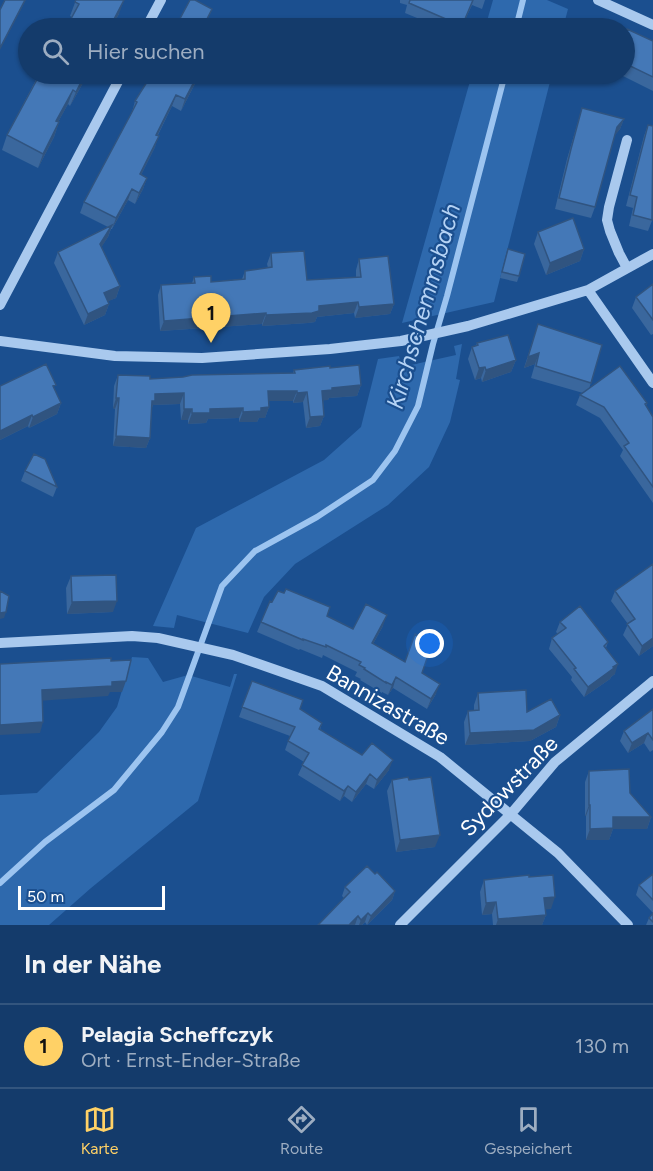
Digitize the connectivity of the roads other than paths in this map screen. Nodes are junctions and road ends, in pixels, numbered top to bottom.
1 (161, 0) edge
2 (598, 0) edge
3 (151, 18) edge
4 (653, 25) edge
5 (117, 84) edge
6 (627, 140) dead end
7 (653, 254) edge
8 (627, 268) junction
9 (588, 290) junction
10 (0, 305) edge
11 (0, 341) edge
12 (653, 383) edge
13 (0, 643) edge
14 (653, 681) edge
15 (510, 815) junction
16 (400, 925) edge
17 (628, 925) edge

1 - 3 street
2 - 4 street
5 - 10 street
6 - 8 street
7 - 8 street
8 - 9 street
9 - 11 street
9 - 12 street
13 - 15 street, Bannizastraße
14 - 15 street, Sydowstraße
15 - 16 street, Sydowstraße
15 - 17 street, Bannizastraße

